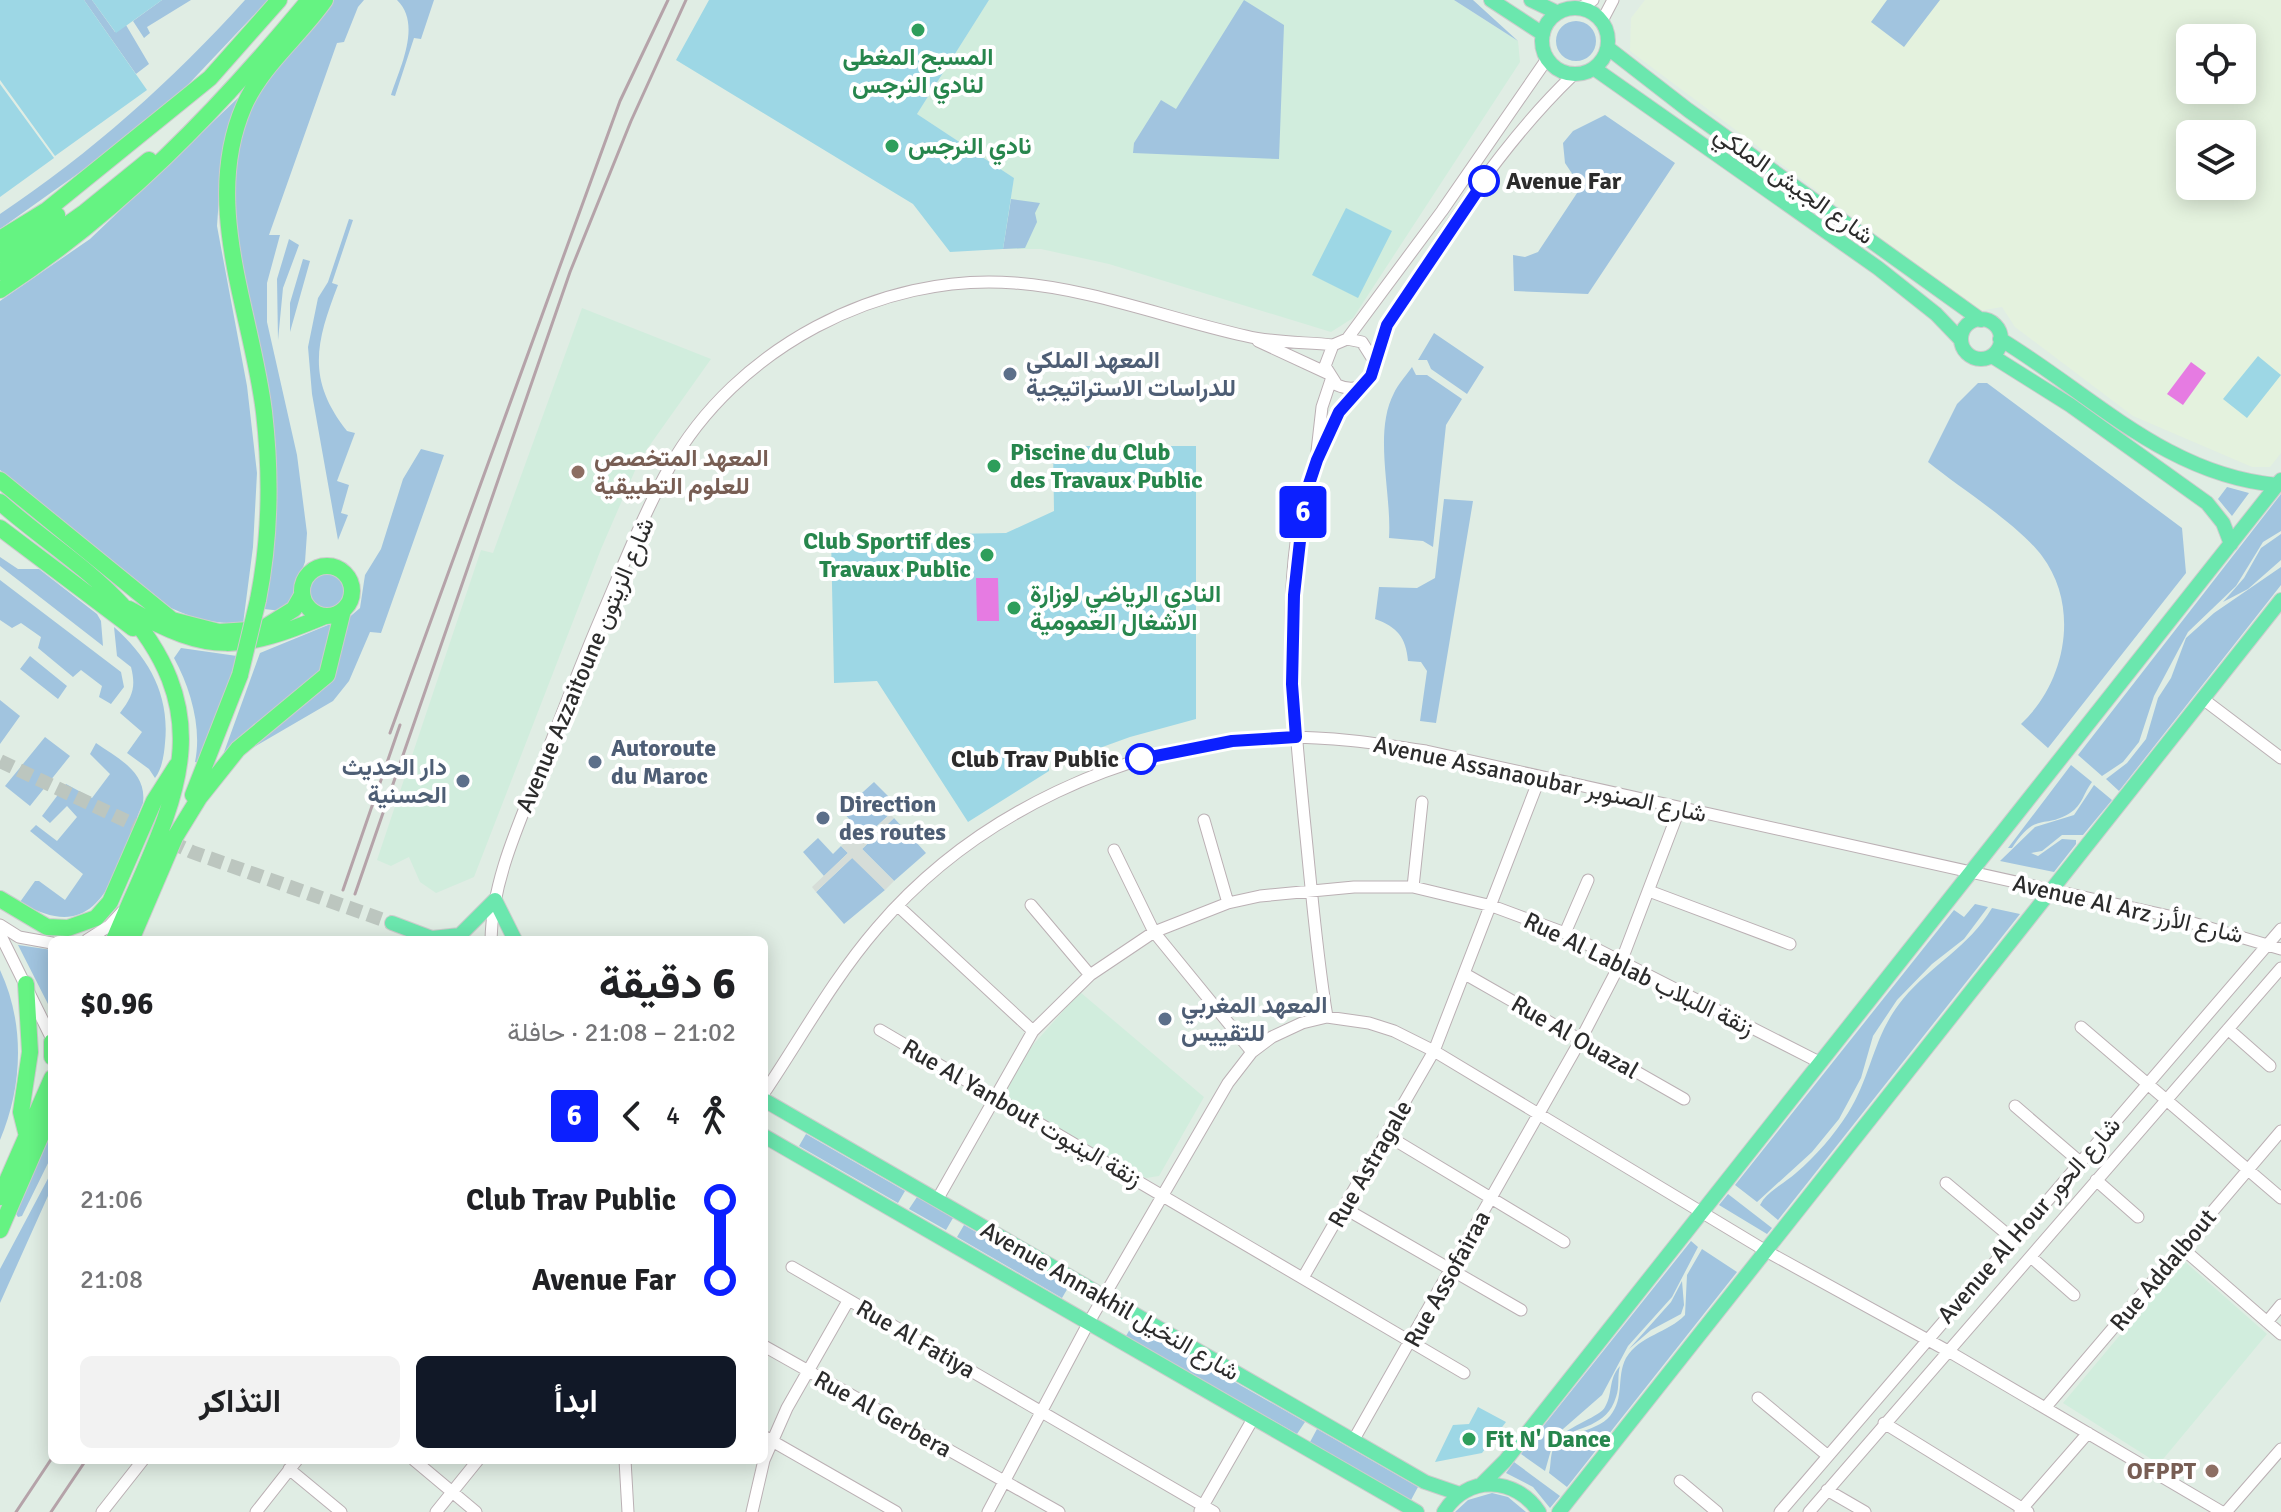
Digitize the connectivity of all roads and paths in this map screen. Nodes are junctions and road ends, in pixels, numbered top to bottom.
1 (279, 0) edge
2 (309, 0) edge
3 (325, 0) edge
4 (1491, 0) edge
5 (1531, 0) edge
6 (1593, 0) edge
7 (1613, 0) edge
8 (1580, 8) junction
9 (1558, 13) junction
10 (1602, 21) junction
11 (1543, 34) junction
12 (1608, 48) junction
13 (1547, 59) junction
14 (1595, 69) junction
15 (1573, 75) junction
16 (210, 78) junction
17 (234, 88) junction
18 (0, 239) edge
19 (0, 254) edge
20 (0, 272) edge
21 (0, 290) edge
22 (1981, 320) junction
23 (1250, 337) junction
24 (1347, 339) junction
25 (2000, 339) junction
26 (1961, 340) junction
27 (1333, 345) junction
28 (1992, 356) junction
29 (1374, 361) junction
30 (1329, 377) junction
31 (1359, 386) junction
32 (1317, 460) junction
33 (0, 480) edge
34 (2279, 482) edge
35 (4, 507) edge
36 (0, 528) edge
37 (2231, 544) junction
38 (302, 595) junction
39 (2281, 600) edge
40 (120, 604) junction
41 (343, 610) junction
42 (325, 616) junction
43 (145, 636) junction
44 (2203, 699) junction
45 (1296, 737) junction
46 (183, 758) junction
47 (2281, 758) edge
48 (1540, 777) junction
49 (1422, 802) dead end
50 (1679, 810) junction
51 (1204, 820) dead end
52 (172, 842) junction
53 (1114, 850) dead end
54 (1973, 873) junction
55 (1588, 880) dead end
56 (1413, 887) junction
57 (1311, 890) junction
58 (2052, 890) junction
59 (1649, 891) junction
60 (0, 899) edge
61 (495, 900) junction
62 (130, 902) junction
63 (1228, 903) junction
64 (1031, 905) dead end
65 (898, 906) junction
66 (1492, 906) junction
67 (392, 923) tunnel mouth
68 (0, 925) edge
69 (2281, 929) edge
70 (1154, 932) junction
71 (1565, 933) junction
72 (0, 934) edge
73 (93, 936) edge
74 (116, 936) edge
75 (133, 936) edge
76 (426, 936) edge
77 (454, 936) edge
78 (491, 936) edge
79 (513, 936) edge
80 (48, 942) edge
81 (2268, 943) junction
82 (1790, 944) dead end
83 (2281, 949) edge
84 (1621, 962) junction
85 (2281, 968) edge
86 (1465, 974) junction
87 (1090, 975) junction
88 (26, 984) junction
89 (1327, 1017) junction
90 (2081, 1027) dead end
91 (2228, 1029) junction
92 (880, 1030) dead end
93 (48, 1031) edge
94 (1033, 1031) junction
95 (1580, 1041) junction
96 (1434, 1051) junction
97 (1252, 1052) junction
98 (1821, 1063) junction
99 (2270, 1066) dead end
100 (2147, 1084) junction
101 (48, 1087) edge
102 (768, 1087) edge
103 (996, 1097) junction
104 (1684, 1099) dead end
105 (2166, 1099) junction
106 (768, 1102) edge
107 (2015, 1106) dead end
108 (1538, 1114) junction
109 (48, 1119) edge
110 (2281, 1131) edge
111 (27, 1136) junction
112 (1388, 1136) junction
113 (768, 1138) edge
114 (2080, 1162) junction
115 (2249, 1169) junction
116 (2096, 1180) junction
117 (1946, 1183) dead end
118 (1164, 1196) junction
119 (0, 1197) edge
120 (2281, 1198) edge
121 (937, 1200) junction
122 (1491, 1200) junction
123 (1344, 1208) junction
124 (1702, 1214) junction
125 (2138, 1217) dead end
126 (0, 1230) edge
127 (2014, 1240) junction
128 (1564, 1242) dead end
129 (2182, 1248) junction
130 (1766, 1251) junction
131 (2031, 1257) junction
132 (792, 1267) dead end
133 (1451, 1270) junction
134 (1304, 1276) junction
135 (2074, 1295) dead end
136 (1103, 1297) junction
137 (848, 1301) junction
138 (2281, 1305) edge
139 (1521, 1310) dead end
140 (1089, 1322) junction
141 (2267, 1322) junction
142 (2281, 1334) edge
143 (1926, 1338) junction
144 (1413, 1340) junction
145 (768, 1348) edge
146 (1948, 1351) junction
147 (807, 1371) junction
148 (1464, 1373) dead end
149 (1758, 1398) dead end
150 (2045, 1408) junction
151 (1040, 1411) junction
152 (1254, 1417) junction
153 (1884, 1423) junction
154 (2088, 1433) junction
155 (768, 1437) edge
156 (768, 1440) edge
157 (1353, 1441) junction
158 (2281, 1449) edge
159 (1828, 1456) junction
160 (140, 1464) edge
161 (419, 1464) edge
162 (475, 1464) edge
163 (625, 1464) edge
164 (763, 1464) edge
165 (293, 1465) edge
166 (1004, 1479) junction
167 (1680, 1481) dead end
168 (1481, 1485) junction
169 (1827, 1490) junction
170 (453, 1491) junction
171 (1460, 1494) junction
172 (1206, 1510) edge
173 (2023, 1511) edge
174 (102, 1512) edge
175 (256, 1512) edge
176 (341, 1512) edge
177 (436, 1512) edge
178 (476, 1512) edge
179 (628, 1512) edge
180 (752, 1512) edge
181 (896, 1512) edge
182 (988, 1512) edge
183 (1059, 1512) edge
184 (1417, 1512) edge
185 (1444, 1512) edge
186 (1539, 1512) edge
187 (1559, 1512) edge
188 (1717, 1512) edge
189 (1780, 1512) edge
190 (1809, 1512) edge
191 (1865, 1512) edge
192 (2224, 1512) edge

1 - 16 highway
2 - 17 highway
3 - 52 highway, bridge
4 - 11 main road
5 - 9 main road
6 - 8 street
7 - 10 street
8 - 9 main road
8 - 10 main road
9 - 11 main road
10 - 12 main road
11 - 13 main road
12 - 14 main road
12 - 22 main road, شارع الجيش الملكي
13 - 15 main road
13 - 24 street
14 - 15 main road
14 - 26 main road, شارع الجيش الملكي
15 - 29 street
16 - 18 highway
16 - 19 highway
17 - 20 highway
17 - 21 highway
22 - 25 main road
22 - 26 main road
23 - 27 street, Avenue Azzaitoune شارع الزيتون
23 - 30 street, Avenue Azzaitoune شارع الزيتون
23 - 61 street, Avenue Azzaitoune شارع الزيتون
24 - 27 street
24 - 29 street
25 - 28 main road
25 - 34 main road
26 - 28 main road
27 - 30 street
28 - 37 main road
29 - 31 street
30 - 31 street
30 - 32 street
31 - 32 street
32 - 45 street
33 - 38 highway
34 - 37 main road
35 - 40 highway
36 - 43 highway
37 - 54 main road
38 - 41 highway
38 - 42 highway
39 - 44 main road
40 - 42 highway
40 - 43 highway
41 - 42 highway
41 - 52 highway
43 - 46 highway
44 - 47 street
44 - 58 main road
45 - 48 street, Avenue Assanaoubar شارع الصنوبر
45 - 57 street
45 - 65 street, Avenue Assanaoubar شارع الصنوبر
46 - 60 highway
46 - 62 highway
48 - 50 street, Avenue Assanaoubar شارع الصنوبر
48 - 66 street, Rue Astragale
49 - 56 street
50 - 54 street, Avenue Assanaoubar شارع الصنوبر
50 - 59 street, Rue Assofairaa
51 - 63 street
52 - 75 highway
53 - 70 street
54 - 58 street, Avenue Al Arz شارع الأرز
54 - 98 main road
55 - 71 street
56 - 57 street, Rue Al Lablab زنقة اللبلاب
56 - 66 street, Rue Al Lablab زنقة اللبلاب
57 - 63 street, Rue Al Lablab زنقة اللبلاب
57 - 89 street
58 - 81 street, Avenue Al Arz شارع الأرز
58 - 130 main road
59 - 82 street
59 - 84 street, Rue Assofairaa
61 - 77 main road
61 - 78 street, Avenue Azzaitoune شارع الزيتون
61 - 79 main road
62 - 73 street
62 - 74 highway
63 - 70 street, Rue Al Lablab زنقة اللبلاب
64 - 87 street
65 - 94 street
65 - 102 street, Avenue Assanaoubar شارع الصنوبر
66 - 71 street, Rue Al Lablab زنقة اللبلاب
66 - 86 street, Rue Astragale
67 - 76 main road
68 - 80 street
69 - 81 street, Avenue Al Hour شارع الحور
70 - 87 street, Rue Al Lablab زنقة اللبلاب
70 - 97 street
71 - 84 street, Rue Al Lablab زنقة اللبلاب
72 - 88 street
81 - 83 street, Avenue Al Arz شارع الأرز
81 - 100 street, Avenue Al Hour شارع الحور
84 - 95 street, Rue Assofairaa
84 - 98 street, Rue Al Lablab زنقة اللبلاب
85 - 91 street, Avenue Al Hour شارع الحور
86 - 95 street, Rue Al Ouazal
86 - 96 street, Rue Astragale
87 - 94 street, Rue Al Lablab زنقة اللبلاب
88 - 93 street
88 - 111 highway
89 - 96 street
89 - 97 street
90 - 100 street
91 - 99 street
91 - 105 street, Avenue Al Hour شارع الحور
92 - 103 street, Rue Al Yanbout زنقة الينبوت
94 - 103 street, Rue Al Lablab زنقة اللبلاب
95 - 104 street, Rue Al Ouazal
95 - 108 street, Rue Assofairaa
96 - 108 street
96 - 112 street, Rue Astragale
97 - 118 street
98 - 124 main road
100 - 105 street
100 - 114 street, Avenue Al Hour شارع الحور
101 - 111 highway
103 - 118 street, Rue Al Yanbout زنقة الينبوت
103 - 121 street, Rue Al Lablab زنقة اللبلاب
105 - 115 street
105 - 116 street, Avenue Al Hour شارع الحور
106 - 121 main road, Avenue Annakhil شارع النخيل
107 - 114 street
108 - 122 street, Rue Assofairaa
108 - 124 street
109 - 126 highway
110 - 115 street, Rue Addalbout
111 - 119 highway
112 - 122 street
112 - 123 street, Rue Astragale
113 - 140 main road, Avenue Annakhil شارع النخيل
114 - 127 street, Avenue Al Hour شارع الحور
115 - 120 street
115 - 129 street, Rue Addalbout
116 - 125 street
116 - 131 street, Avenue Al Hour شارع الحور
117 - 127 street
118 - 134 street, Rue Al Yanbout زنقة الينبوت
118 - 136 street
121 - 136 main road, Avenue Annakhil شارع النخيل
122 - 128 street
122 - 133 street, Rue Assofairaa
123 - 133 street
123 - 134 street, Rue Astragale
124 - 130 street
124 - 168 main road
127 - 143 street, Avenue Al Hour شارع الحور
129 - 141 street
129 - 150 street, Rue Addalbout
130 - 143 street
130 - 187 main road
131 - 135 street
131 - 146 street, Avenue Al Hour شارع الحور
132 - 137 street, Rue Al Fatiya
133 - 139 street
133 - 144 street, Rue Assofairaa
134 - 144 street, Rue Al Yanbout زنقة الينبوت
136 - 140 street
136 - 157 main road, Avenue Annakhil شارع النخيل
137 - 147 street
137 - 151 street, Rue Al Fatiya
138 - 141 street
140 - 151 street
140 - 152 main road, Avenue Annakhil شارع النخيل
141 - 142 street
143 - 146 street
143 - 159 street, Avenue Al Hour شارع الحور
144 - 148 street, Rue Al Yanbout زنقة الينبوت
144 - 157 street, Rue Assofairaa
145 - 147 street, Rue Al Gerbera
146 - 150 street
146 - 153 street, Avenue Al Hour شارع الحور
147 - 155 street
147 - 166 street, Rue Al Gerbera
149 - 159 street
150 - 154 street
151 - 166 street
151 - 172 street, Rue Al Fatiya
152 - 172 street
152 - 184 main road, Avenue Annakhil شارع النخيل
153 - 169 street, Avenue Al Hour شارع الحور
153 - 173 street
154 - 173 street
154 - 192 street
156 - 181 street
157 - 171 main road, Avenue Annakhil شارع النخيل
158 - 192 street
159 - 189 street, Avenue Al Hour شارع الحور
160 - 174 street
161 - 170 street
162 - 170 street
163 - 179 street
164 - 180 street
165 - 175 street
165 - 176 street
166 - 182 street
166 - 183 street, Rue Al Gerbera
167 - 188 street
168 - 171 main road
168 - 186 main road
169 - 190 street, Avenue Al Hour شارع الحور
169 - 191 street
170 - 177 street
170 - 178 street
171 - 185 main road

